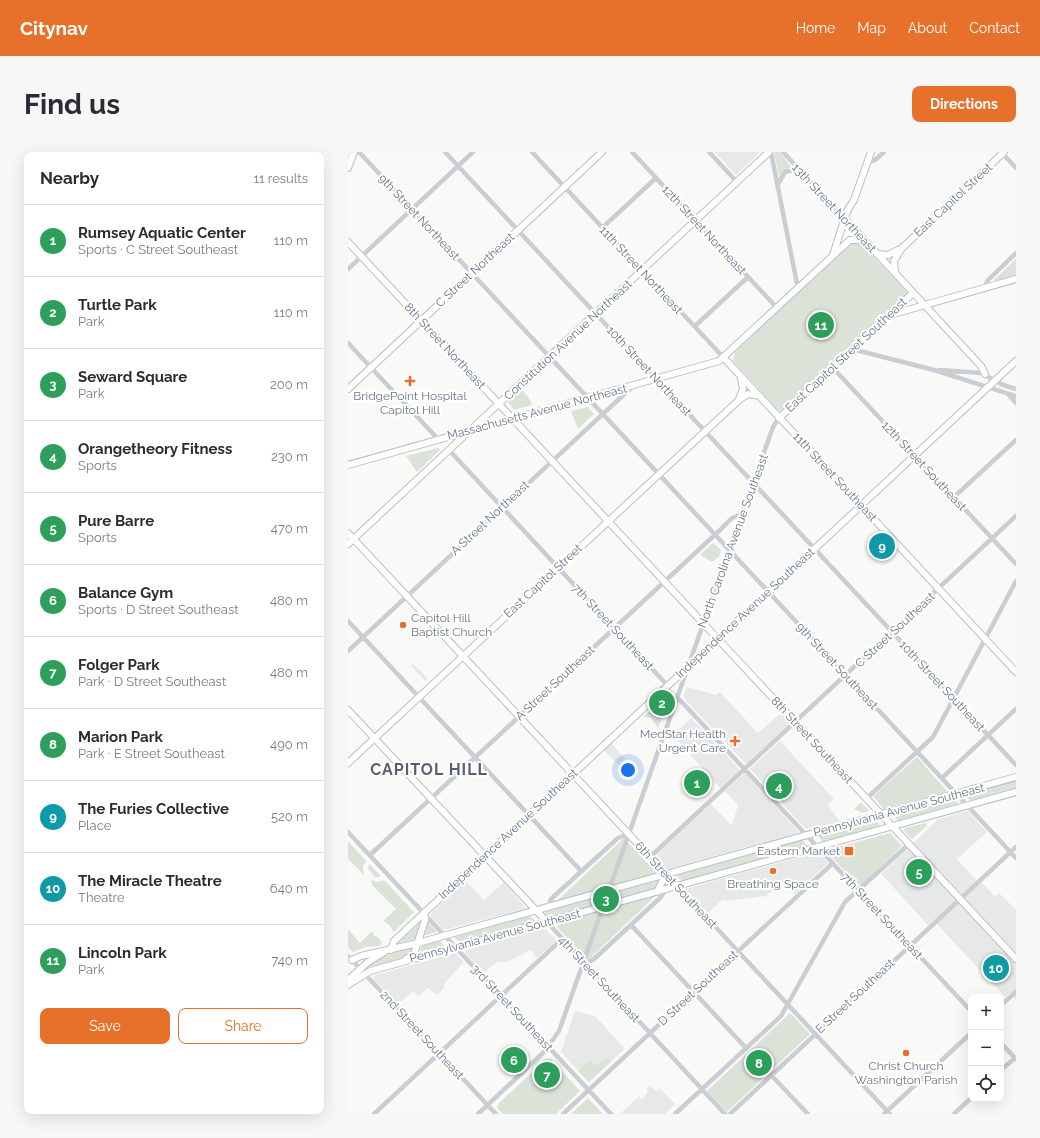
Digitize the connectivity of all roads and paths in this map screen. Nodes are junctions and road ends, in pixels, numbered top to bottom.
1 (354, 152) edge
2 (359, 152) edge
3 (445, 152) edge
4 (473, 152) edge
5 (532, 152) edge
6 (602, 152) edge
7 (632, 152) edge
8 (709, 152) edge
9 (770, 152) edge
10 (783, 152) edge
11 (871, 152) edge
12 (884, 152) edge
13 (1003, 153) edge
14 (867, 162) junction
15 (458, 166) junction
16 (348, 168) edge
17 (797, 168) junction
18 (1016, 168) edge
19 (656, 178) junction
20 (737, 182) junction
21 (778, 184) junction
22 (564, 187) junction
23 (412, 209) junction
24 (845, 219) junction
25 (696, 221) junction
26 (602, 228) junction
27 (518, 230) junction
28 (348, 242) edge
29 (869, 246) junction
30 (902, 248) junction
31 (1016, 253) edge
32 (876, 254) junction
33 (362, 256) junction
34 (833, 256) junction
35 (348, 269) edge
36 (642, 271) junction
37 (472, 273) junction
38 (895, 274) junction
39 (748, 277) junction
40 (1016, 279) edge
41 (984, 288) junction
42 (798, 289) junction
43 (913, 293) junction
44 (925, 305) junction
45 (777, 308) junction
46 (596, 314) junction
47 (889, 316) junction
48 (421, 320) junction
49 (695, 326) junction
50 (348, 343) edge
51 (852, 349) junction
52 (550, 357) junction
53 (724, 358) junction
54 (1016, 361) edge
55 (371, 367) junction
56 (833, 368) junction
57 (934, 370) junction
58 (985, 374) junction
59 (741, 376) junction
60 (656, 379) junction
61 (995, 380) junction
62 (633, 386) junction
63 (752, 387) joint
64 (1009, 387) junction
65 (348, 388) edge
66 (987, 388) junction
67 (1016, 389) edge
68 (1008, 394) junction
69 (760, 396) junction
70 (1016, 396) edge
71 (588, 398) junction
72 (739, 400) junction
73 (1016, 403) edge
74 (499, 404) junction
75 (602, 414) junction
76 (780, 418) junction
77 (513, 419) junction
78 (471, 430) junction
79 (705, 431) junction
80 (438, 440) junction
81 (1016, 440) edge
82 (449, 450) junction
83 (914, 456) junction
84 (552, 461) junction
85 (348, 464) edge
86 (658, 474) junction
87 (753, 483) junction
88 (954, 497) junction
89 (861, 506) junction
90 (502, 508) junction
91 (742, 514) junction
92 (1016, 516) edge
93 (608, 521) junction
94 (348, 533) edge
95 (715, 534) junction
96 (992, 538) junction
97 (354, 539) junction
98 (348, 544) edge
99 (814, 549) junction
100 (730, 550) junction
101 (1016, 564) edge
102 (558, 568) junction
103 (664, 581) junction
104 (1016, 581) edge
105 (939, 588) junction
106 (768, 592) junction
107 (407, 596) junction
108 (348, 621) edge
109 (704, 623) junction
110 (614, 628) junction
111 (892, 632) junction
112 (363, 637) junction
113 (718, 638) junction
114 (985, 638) junction
115 (348, 651) edge
116 (463, 656) junction
117 (688, 666) junction
118 (1016, 672) edge
119 (846, 675) junction
120 (668, 686) junction
121 (419, 698) junction
122 (678, 698) junction
123 (953, 698) junction
124 (1016, 708) edge
125 (348, 710) edge
126 (519, 716) junction
127 (796, 722) junction
128 (988, 735) junction
129 (375, 738) junction
130 (917, 752) junction
131 (475, 758) junction
132 (348, 764) edge
133 (1016, 765) edge
134 (745, 769) junction
135 (573, 774) junction
136 (1016, 777) edge
137 (942, 778) junction
138 (1016, 792) edge
139 (956, 794) junction
140 (431, 798) junction
141 (867, 798) junction
142 (968, 806) junction
143 (882, 814) junction
144 (529, 815) junction
145 (893, 826) junction
146 (348, 832) edge
147 (629, 834) junction
148 (807, 835) junction
149 (909, 844) junction
150 (818, 847) junction
151 (1016, 847) edge
152 (1011, 852) junction
153 (370, 855) junction
154 (485, 856) junction
155 (650, 857) junction
156 (1016, 858) edge
157 (833, 863) junction
158 (582, 872) junction
159 (666, 874) junction
160 (677, 886) junction
161 (666, 889) junction
162 (609, 890) junction
163 (858, 890) junction
164 (658, 892) junction
165 (960, 899) junction
166 (548, 907) junction
167 (603, 907) junction
168 (535, 910) junction
169 (424, 913) junction
170 (547, 922) junction
171 (631, 925) junction
172 (444, 935) junction
173 (562, 939) junction
174 (418, 943) junction
175 (910, 946) junction
176 (456, 948) junction
177 (390, 950) junction
178 (738, 951) junction
179 (350, 958) edge
180 (1016, 960) edge
181 (584, 962) junction
182 (397, 964) junction
183 (362, 971) junction
184 (348, 980) edge
185 (348, 985) edge
186 (694, 992) junction
187 (1016, 992) edge
188 (501, 996) junction
189 (1004, 1003) edge
190 (788, 1006) junction
191 (968, 1008) edge
192 (650, 1033) junction
193 (815, 1034) junction
194 (968, 1036) edge
195 (1004, 1046) edge
196 (549, 1048) junction
197 (746, 1048) junction
198 (439, 1054) junction
199 (1015, 1059) edge
200 (1004, 1068) edge
201 (771, 1075) junction
202 (702, 1089) junction
203 (588, 1090) junction
204 (968, 1101) edge
205 (488, 1105) junction
206 (887, 1113) edge
207 (374, 1114) edge
208 (478, 1114) edge
209 (496, 1114) edge
210 (563, 1114) edge
211 (611, 1114) edge
212 (675, 1114) edge
213 (725, 1114) edge
214 (730, 1114) edge
215 (808, 1114) edge
216 (954, 1114) edge

1 - 16 main road
2 - 23 street, 9th Street Northeast
3 - 15 street, 10th Street Northeast
4 - 15 street
5 - 22 street, 11th Street Northeast
6 - 22 main road, C Street Northeast
7 - 19 street, 12th Street Northeast
8 - 20 street
9 - 20 main road, Constitution Avenue Northeast
9 - 21 street
10 - 17 street, 13th Street Northeast
11 - 14 main road
12 - 14 street
13 - 18 street
13 - 30 main road, East Capitol Street
14 - 24 main road
15 - 23 street
15 - 27 street, 10th Street Northeast
17 - 21 street
17 - 24 street, 13th Street Northeast
19 - 25 street, 12th Street Northeast
19 - 26 street
20 - 25 main road, Constitution Avenue Northeast
21 - 42 street
22 - 26 street, 11th Street Northeast
22 - 27 main road, C Street Northeast
23 - 33 street
23 - 37 street, 9th Street Northeast
24 - 29 main road, 13th Street Northeast
24 - 34 main road
25 - 36 main road, Constitution Avenue Northeast
25 - 39 street, 12th Street Northeast
26 - 36 street, 11th Street Northeast
27 - 37 main road, C Street Northeast
27 - 46 street, 10th Street Northeast
28 - 33 main road, 8th Street Northeast
29 - 32 main road, 13th Street Northeast
29 - 34 main road
30 - 32 main road
30 - 38 main road
31 - 41 street
32 - 38 main road, 13th Street Northeast
33 - 35 street
33 - 48 main road, 8th Street Northeast
34 - 42 main road
36 - 46 main road, Constitution Avenue Northeast
36 - 49 street, 11th Street Northeast
37 - 48 main road, C Street Northeast
37 - 52 street, 9th Street Northeast
38 - 43 main road, 13th Street Northeast
39 - 45 street, 12th Street Northeast
39 - 49 street
40 - 41 main road
41 - 44 main road
42 - 45 main road
43 - 44 main road, 13th Street Northeast
43 - 47 main road, East Capitol Street Southeast
44 - 47 main road
44 - 58 main road, 13th Street Northeast
45 - 53 main road
46 - 52 main road, Constitution Avenue Northeast
46 - 60 street, 10th Street Northeast
47 - 51 main road, East Capitol Street Southeast
48 - 55 main road, C Street Northeast
48 - 74 main road, 8th Street Northeast
49 - 53 street, 11th Street Northeast
50 - 55 street
51 - 56 main road, East Capitol Street Southeast
51 - 57 street
52 - 71 street, 9th Street Northeast
52 - 74 main road, Constitution Avenue Northeast
53 - 59 main road, 11th Street Northeast
53 - 60 main road, Massachusetts Avenue Northeast
54 - 61 main road, Independence Avenue Southeast
55 - 65 main road, C Street Northeast
55 - 80 street
56 - 76 main road, East Capitol Street Southeast
56 - 83 street, 12th Street Southeast
57 - 58 street
57 - 66 street
58 - 61 street
59 - 63 main road, 11th Street Northeast
59 - 72 main road
60 - 62 main road, Massachusetts Avenue Northeast
60 - 79 street, 10th Street Northeast
61 - 64 street
61 - 66 main road, Independence Avenue Southeast
62 - 71 main road, Massachusetts Avenue Northeast
62 - 75 street, A Street Northeast
63 - 69 main road, 11th Street Southeast
64 - 67 street
64 - 68 street
66 - 68 street
66 - 83 main road, Independence Avenue Southeast
68 - 70 street
68 - 73 street
69 - 72 main road
69 - 76 main road, 11th Street Southeast
71 - 75 street, 9th Street Northeast
71 - 77 main road, Massachusetts Avenue Northeast
72 - 79 main road, East Capitol Street
74 - 77 main road, 8th Street Northeast
74 - 78 main road, Constitution Avenue Northeast
75 - 84 street, A Street Northeast
75 - 86 street, 9th Street Northeast
76 - 87 street, North Carolina Avenue Southeast
76 - 89 main road, 11th Street Southeast
77 - 78 main road, Massachusetts Avenue Northeast
77 - 84 main road, 8th Street Northeast
78 - 80 main road, Massachusetts Avenue Northeast
78 - 82 main road, Constitution Avenue Northeast
79 - 86 main road, East Capitol Street
79 - 87 street, 10th Street Southeast
80 - 85 main road, Massachusetts Avenue Northeast
81 - 88 street
82 - 90 street, 7th Street Southeast
82 - 97 main road, Constitution Avenue Northeast
83 - 88 street, 12th Street Southeast
83 - 89 main road, Independence Avenue Southeast
84 - 90 street, A Street Northeast
84 - 93 main road, 8th Street Northeast
86 - 93 main road, East Capitol Street
86 - 95 street, 9th Street Southeast
87 - 91 street, North Carolina Avenue Southeast
87 - 99 street, 10th Street Southeast
88 - 96 street, 12th Street Southeast
89 - 99 main road, Independence Avenue Southeast
89 - 105 main road, 11th Street Southeast
90 - 102 street, 7th Street Southeast
90 - 107 street, A Street Northeast
91 - 95 street, A Street Southeast
91 - 100 street, North Carolina Avenue Southeast
92 - 96 street, C Street Southeast
93 - 102 main road, East Capitol Street
93 - 103 main road, 8th Street Southeast
94 - 97 main road, 6th Street Southeast
95 - 100 street, 9th Street Southeast
95 - 103 street, A Street Southeast
96 - 101 street, 12th Street Southeast
96 - 105 street, C Street Southeast
97 - 98 main road, Constitution Avenue Northeast
97 - 107 main road, 6th Street Southeast
99 - 106 main road, Independence Avenue Southeast
99 - 111 street, 10th Street Southeast
100 - 106 street, 9th Street Southeast
100 - 109 street, North Carolina Avenue Southeast
102 - 110 street, 7th Street Southeast
102 - 116 main road, East Capitol Street
103 - 109 main road, 8th Street Southeast
103 - 110 street, A Street Southeast
104 - 114 street
105 - 111 street, C Street Southeast
105 - 114 main road, 11th Street Southeast
106 - 113 main road, Independence Avenue Southeast
106 - 119 street, 9th Street Southeast
107 - 112 street, A Street Northeast
107 - 116 main road, 6th Street Southeast
108 - 112 street
109 - 113 main road, 8th Street Southeast
109 - 117 street, North Carolina Avenue Southeast
110 - 120 street, 7th Street Southeast
110 - 126 street, A Street Southeast
111 - 119 street, C Street Southeast
111 - 123 street, 10th Street Southeast
112 - 115 street, A Street Northeast
112 - 121 street
113 - 117 main road, Independence Avenue Southeast
113 - 127 main road, 8th Street Southeast
114 - 118 main road, 11th Street Southeast
114 - 123 street
116 - 121 main road, East Capitol Street
116 - 126 main road, 6th Street Southeast
117 - 120 main road, Independence Avenue Southeast
117 - 122 street, North Carolina Avenue Southeast
119 - 127 street, C Street Southeast
119 - 130 street, 9th Street Southeast
120 - 135 main road, Independence Avenue Southeast
121 - 129 main road, East Capitol Street
121 - 131 street
122 - 134 street, 7th Street Southeast
122 - 147 street, North Carolina Avenue Southeast
123 - 128 street, 10th Street Southeast
123 - 130 street
124 - 128 street
125 - 129 main road, 4th Street Southeast
126 - 131 street, A Street Southeast
126 - 135 main road, 6th Street Southeast
127 - 134 street, C Street Southeast
127 - 141 main road, 8th Street Southeast
128 - 133 street, 10th Street Southeast
128 - 137 street
129 - 132 main road, East Capitol Street
129 - 140 main road, 4th Street Southeast
130 - 137 street, 9th Street Southeast
130 - 141 street
131 - 140 street, A Street Southeast
131 - 144 street
134 - 148 street, 7th Street Southeast
134 - 155 street, C Street Southeast
135 - 144 main road, Independence Avenue Southeast
135 - 147 main road, 6th Street Southeast
136 - 139 main road, Pennsylvania Avenue Southeast
137 - 139 street, 9th Street Southeast
138 - 142 main road, Pennsylvania Avenue Southeast
139 - 142 street, 9th Street Southeast
139 - 143 main road, Pennsylvania Avenue Southeast
140 - 153 street, A Street Southeast
140 - 154 main road, 4th Street Southeast
141 - 143 main road, 8th Street Southeast
142 - 145 main road, Pennsylvania Avenue Southeast
142 - 152 street, 9th Street Southeast
143 - 145 main road, 8th Street Southeast
143 - 148 main road, Pennsylvania Avenue Southeast
144 - 154 main road, Independence Avenue Southeast
144 - 158 street
145 - 149 main road, 8th Street Southeast
145 - 150 main road, Pennsylvania Avenue Southeast
146 - 153 street, 3rd Street Southeast
147 - 155 main road, 6th Street Southeast
147 - 158 street
147 - 162 street, North Carolina Avenue Southeast
148 - 150 street, 7th Street Southeast
148 - 159 main road, Pennsylvania Avenue Southeast
149 - 163 street
149 - 165 main road, 8th Street Southeast
150 - 157 street, 7th Street Southeast
150 - 160 main road, Pennsylvania Avenue Southeast
151 - 152 street, E Street Southeast
152 - 156 street, 9th Street Southeast
152 - 165 street, E Street Southeast
153 - 169 street, 3rd Street Southeast
154 - 168 main road, 4th Street Southeast
154 - 169 main road, Independence Avenue Southeast
155 - 159 main road, 6th Street Southeast
157 - 163 street, 7th Street Southeast
157 - 178 street, D Street Southeast
158 - 166 street
159 - 160 street, 6th Street Southeast
159 - 162 main road, Pennsylvania Avenue Southeast
159 - 164 main road
160 - 161 main road, Pennsylvania Avenue Southeast
160 - 178 street, 6th Street Southeast
161 - 164 main road, Pennsylvania Avenue Southeast
161 - 171 street
162 - 166 main road, Pennsylvania Avenue Southeast
162 - 167 street, North Carolina Avenue Southeast
163 - 175 street, 7th Street Southeast
163 - 190 street
164 - 167 main road, Pennsylvania Avenue Southeast
165 - 175 street, E Street Southeast
165 - 180 main road, 8th Street Southeast
166 - 168 main road, Pennsylvania Avenue Southeast
166 - 170 main road
167 - 170 main road, Pennsylvania Avenue Southeast
167 - 181 street, North Carolina Avenue Southeast
168 - 170 main road, 4th Street Southeast
168 - 172 main road, Pennsylvania Avenue Southeast
169 - 172 street, 3rd Street Southeast
169 - 174 main road
169 - 177 main road, Independence Avenue Southeast
170 - 173 street, 4th Street Southeast
170 - 176 main road, Pennsylvania Avenue Southeast
171 - 181 street
171 - 186 street
172 - 174 main road, Pennsylvania Avenue Southeast
172 - 176 street, 3rd Street Southeast
173 - 181 street, 4th Street Southeast
173 - 188 street
174 - 177 main road, Pennsylvania Avenue Southeast
174 - 182 main road
175 - 191 street, 7th Street Southeast
175 - 193 street, E Street Southeast
176 - 182 main road, Pennsylvania Avenue Southeast
176 - 188 street, 3rd Street Southeast
177 - 179 main road
177 - 183 main road, Independence Avenue Southeast
178 - 186 street, D Street Southeast
178 - 190 street, 6th Street Southeast
179 - 183 street, 2nd Street Southeast
181 - 192 street, 4th Street Southeast
181 - 196 street, North Carolina Avenue Southeast
182 - 183 main road, Pennsylvania Avenue Southeast
183 - 184 main road, Independence Avenue Southeast
183 - 185 main road, Pennsylvania Avenue Southeast
183 - 198 street, 2nd Street Southeast
186 - 192 street, D Street Southeast
186 - 197 street
187 - 189 street
188 - 196 street, 3rd Street Southeast
188 - 198 street
190 - 193 street, 6th Street Southeast
190 - 197 street
192 - 202 street, 4th Street Southeast
192 - 203 street, D Street Southeast
193 - 201 street, E Street Southeast
193 - 206 street, 6th Street Southeast
194 - 206 street
195 - 199 street
196 - 203 street, 3rd Street Southeast
196 - 205 street
197 - 202 street
198 - 205 street, 2nd Street Southeast
198 - 207 street
199 - 200 street
201 - 214 street, E Street Southeast
201 - 215 street
202 - 212 street
202 - 213 street, 4th Street Southeast
203 - 210 street, D Street Southeast
203 - 211 street, 3rd Street Southeast
204 - 216 street
205 - 208 street
205 - 209 street, 2nd Street Southeast

